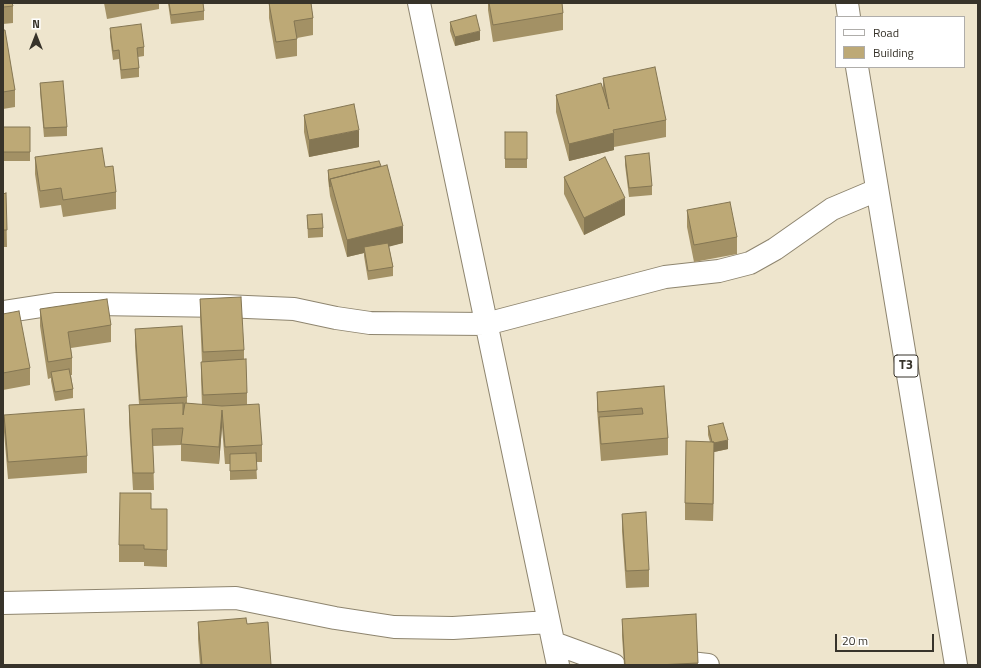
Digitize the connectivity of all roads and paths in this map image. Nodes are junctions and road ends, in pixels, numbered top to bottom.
1 (419, 3) edge
2 (847, 3) edge
3 (849, 16) edge
4 (857, 68) edge
5 (877, 190) junction
6 (3, 312) edge
7 (486, 324) junction
8 (3, 603) edge
9 (552, 633) junction
10 (558, 665) edge
11 (614, 665) edge
12 (639, 665) edge
13 (708, 665) edge
14 (956, 665) edge

1 - 7 main road
2 - 3 main road
4 - 5 main road, T3
5 - 7 main road
5 - 14 main road, T3
6 - 7 main road
7 - 9 main road
8 - 9 main road
9 - 10 main road
9 - 11 main road
12 - 13 main road

